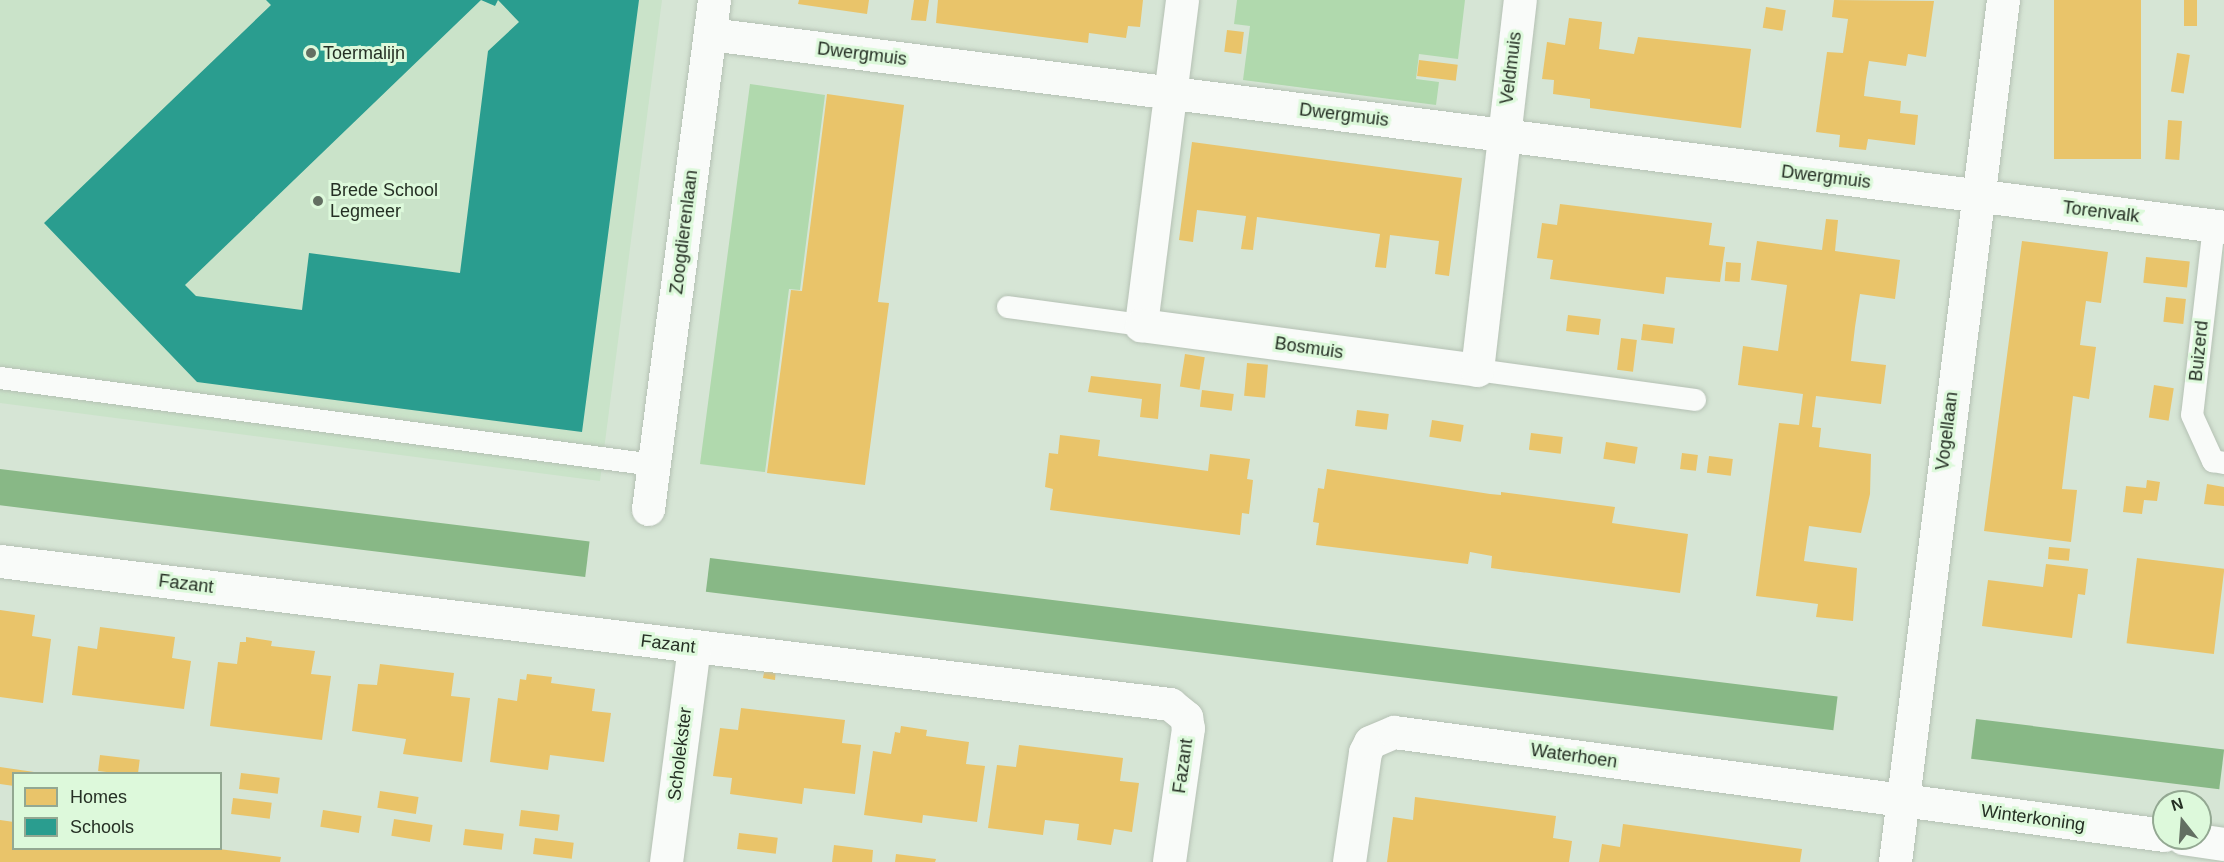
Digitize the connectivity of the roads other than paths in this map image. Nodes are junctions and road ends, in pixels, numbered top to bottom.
1 (714, 0) edge
2 (1182, 0) edge
3 (1520, 0) edge
4 (2003, 0) edge
5 (710, 34) junction
6 (1171, 93) junction
7 (1502, 135) junction
8 (1978, 196) junction
9 (2219, 227) edge
10 (1008, 307) dead end
11 (1141, 325) junction
12 (1478, 370) junction
13 (0, 378) edge
14 (1695, 400) dead end
15 (2224, 463) edge
16 (654, 465) junction
17 (648, 509) dead end
18 (0, 561) edge
19 (694, 647) junction
20 (1902, 800) junction
21 (2152, 833) edge
22 (666, 862) edge
23 (1169, 862) edge
24 (1349, 862) edge
25 (1894, 862) edge

1 - 5 street, Zoogdierenlaan
2 - 6 street
3 - 7 street, Veldmuis
4 - 8 street, Vogellaan
5 - 6 street, Dwergmuis
5 - 16 street, Zoogdierenlaan
6 - 7 street, Dwergmuis
6 - 11 street
7 - 8 street, Dwergmuis
7 - 12 street
8 - 9 street, Torenvalk
8 - 20 street, Vogellaan
9 - 15 lane, Buizerd
10 - 11 lane, Bosmuis
11 - 12 street, Bosmuis
12 - 14 lane, Bosmuis
13 - 16 lane
16 - 17 street, Zoogdierenlaan
18 - 19 street, Fazant
19 - 22 street, Scholekster
19 - 23 street, Fazant
20 - 21 street, Winterkoning
20 - 24 street, Waterhoen
20 - 25 street, Vogellaan

